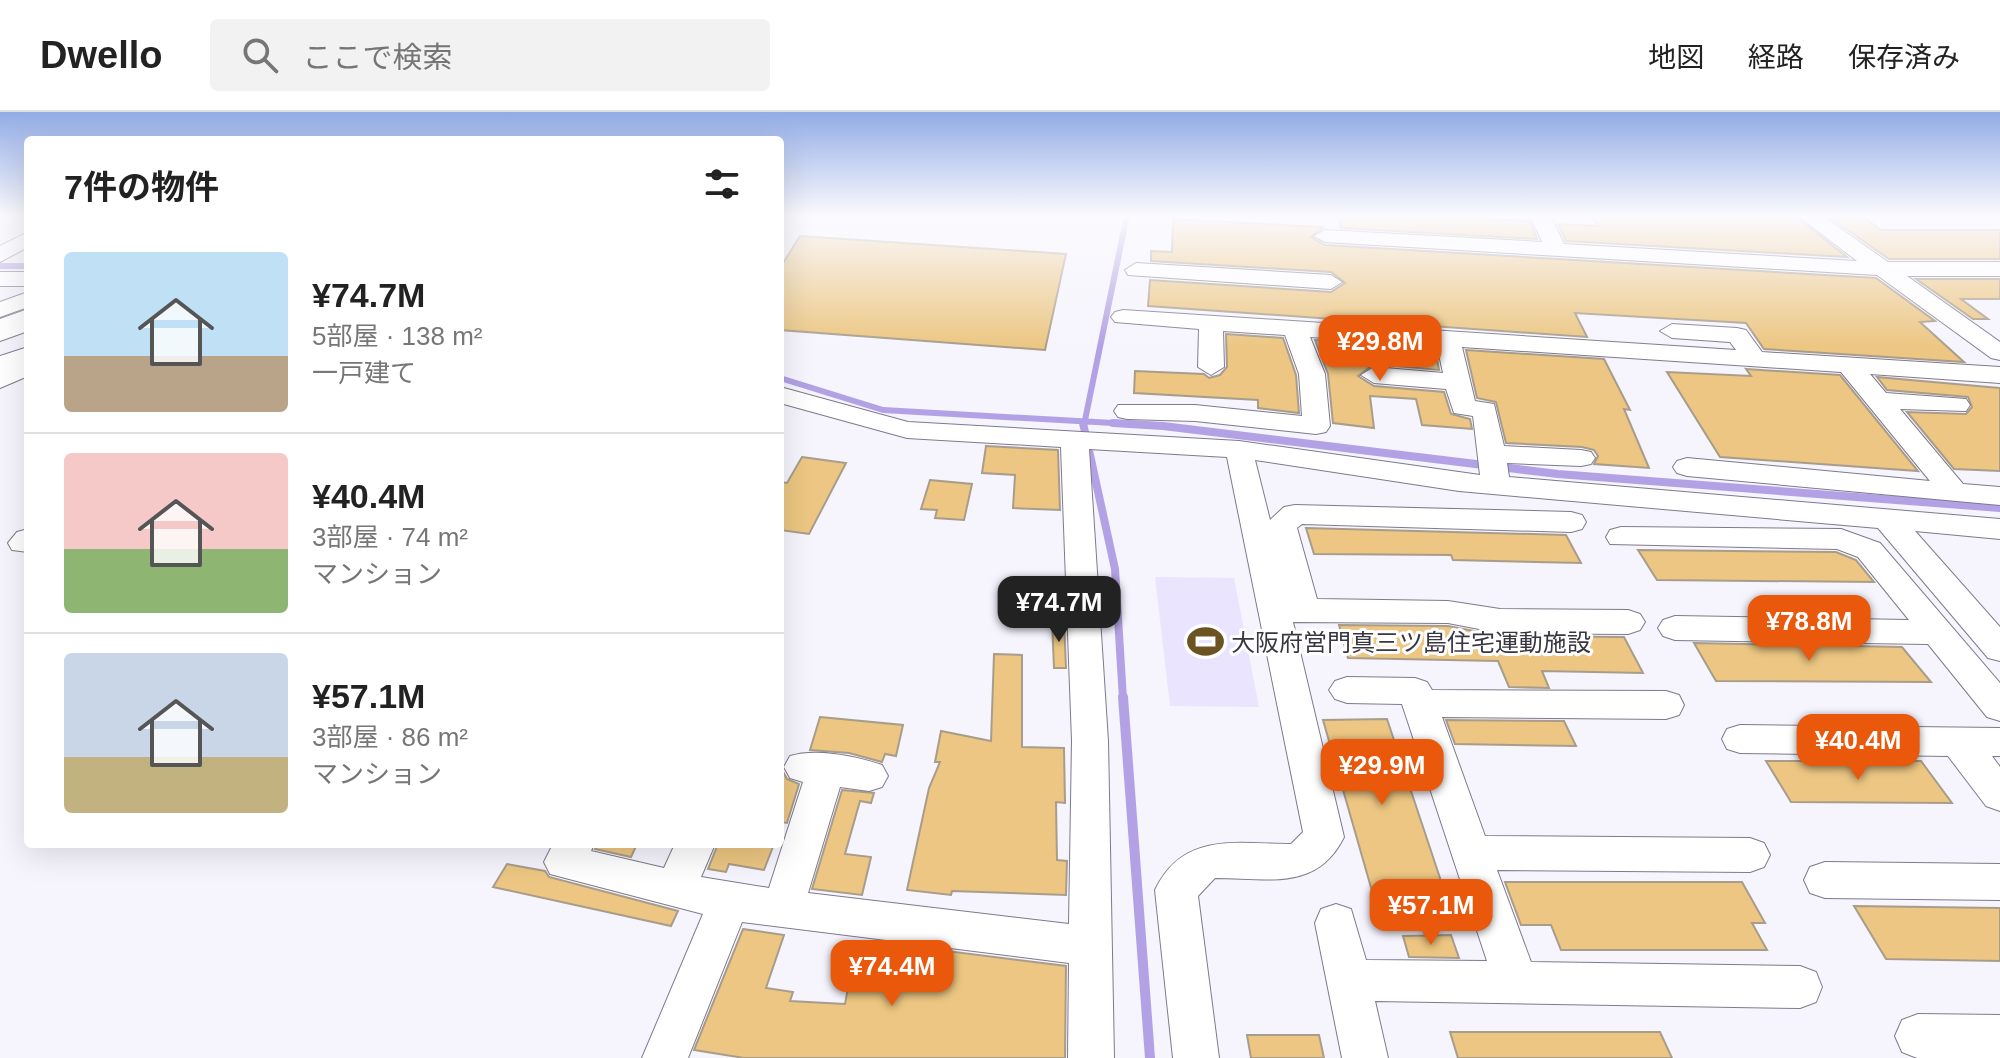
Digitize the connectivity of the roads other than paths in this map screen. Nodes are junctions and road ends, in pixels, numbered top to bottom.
1 (1328, 259) edge
2 (1712, 259) edge
3 (1867, 259) edge
4 (1881, 269) junction
5 (2000, 269) edge
6 (1136, 270) dead end
7 (0, 279) edge
8 (1331, 282) junction
9 (0, 295) edge
10 (24, 300) edge
11 (24, 303) edge
12 (24, 305) edge
13 (24, 308) edge
14 (24, 309) edge
15 (0, 310) edge
16 (1123, 317) dead end
17 (1211, 323) junction
18 (1295, 328) junction
19 (0, 331) edge
20 (1337, 331) junction
21 (0, 337) edge
22 (1447, 337) junction
23 (1994, 342) edge
24 (24, 348) edge
25 (0, 359) edge
26 (24, 359) edge
27 (1849, 365) junction
28 (1211, 367) dead end
29 (24, 368) edge
30 (0, 369) edge
31 (1374, 375) dead end
32 (2000, 375) edge
33 (0, 380) edge
34 (1457, 382) junction
35 (784, 396) edge
36 (1878, 400) junction
37 (1957, 405) dead end
38 (1075, 441) junction
39 (1154, 442) junction
40 (1239, 449) junction
41 (1492, 454) junction
42 (1581, 458) dead end
43 (1687, 467) dead end
44 (1496, 485) junction
45 (1954, 491) junction
46 (2000, 496) edge
47 (1888, 520) junction
48 (1571, 522) dead end
49 (2000, 529) edge
50 (1621, 537) dead end
51 (1289, 610) junction
52 (1628, 622) dead end
53 (1675, 628) dead end
54 (1938, 632) junction
55 (2000, 649) edge
56 (1347, 690) dead end
57 (1419, 703) junction
58 (1666, 705) dead end
59 (2000, 707) edge
60 (1740, 739) dead end
61 (1958, 741) junction
62 (2000, 742) edge
63 (869, 776) dead end
64 (2000, 795) edge
65 (572, 848) edge
66 (693, 848) edge
67 (1750, 855) dead end
68 (1478, 872) junction
69 (1825, 880) dead end
70 (2000, 882) edge
71 (675, 889) junction
72 (729, 902) junction
73 (783, 908) junction
74 (1336, 923) dead end
75 (1090, 946) junction
76 (1347, 980) junction
77 (1516, 983) junction
78 (1800, 987) dead end
79 (1918, 1036) dead end
80 (2000, 1037) edge
81 (665, 1058) edge
82 (1091, 1058) edge
83 (1196, 1058) edge
84 (1365, 1058) edge

1 - 8 street
2 - 4 street
3 - 4 street
4 - 5 street
4 - 23 street
6 - 8 street
7 - 10 street
8 - 20 street
9 - 11 street
12 - 15 street
13 - 19 highway
14 - 21 highway
16 - 17 street
17 - 18 street
17 - 28 street
18 - 20 street
18 - 39 street
20 - 22 street
22 - 27 street
22 - 34 street
24 - 25 highway
26 - 30 highway
27 - 32 street
27 - 36 street
29 - 33 street
31 - 34 street
34 - 41 street
35 - 38 street
36 - 37 street
36 - 45 street
38 - 39 street
38 - 75 street
39 - 40 street
40 - 44 street
40 - 51 street
41 - 42 street
41 - 44 street
43 - 45 street
44 - 47 street
45 - 46 street
47 - 49 street
47 - 55 street
48 - 51 street
50 - 54 street
51 - 52 street
51 - 83 street
53 - 54 street
54 - 59 street
56 - 57 street
57 - 58 street
57 - 68 street
60 - 61 street
61 - 62 street
61 - 64 street
63 - 73 street
65 - 71 street
66 - 71 street
67 - 68 street
68 - 77 street
69 - 70 street
71 - 72 street
72 - 73 street
72 - 81 street
73 - 75 street
74 - 76 street
75 - 82 street
76 - 77 street
76 - 84 street
77 - 78 street
79 - 80 street

